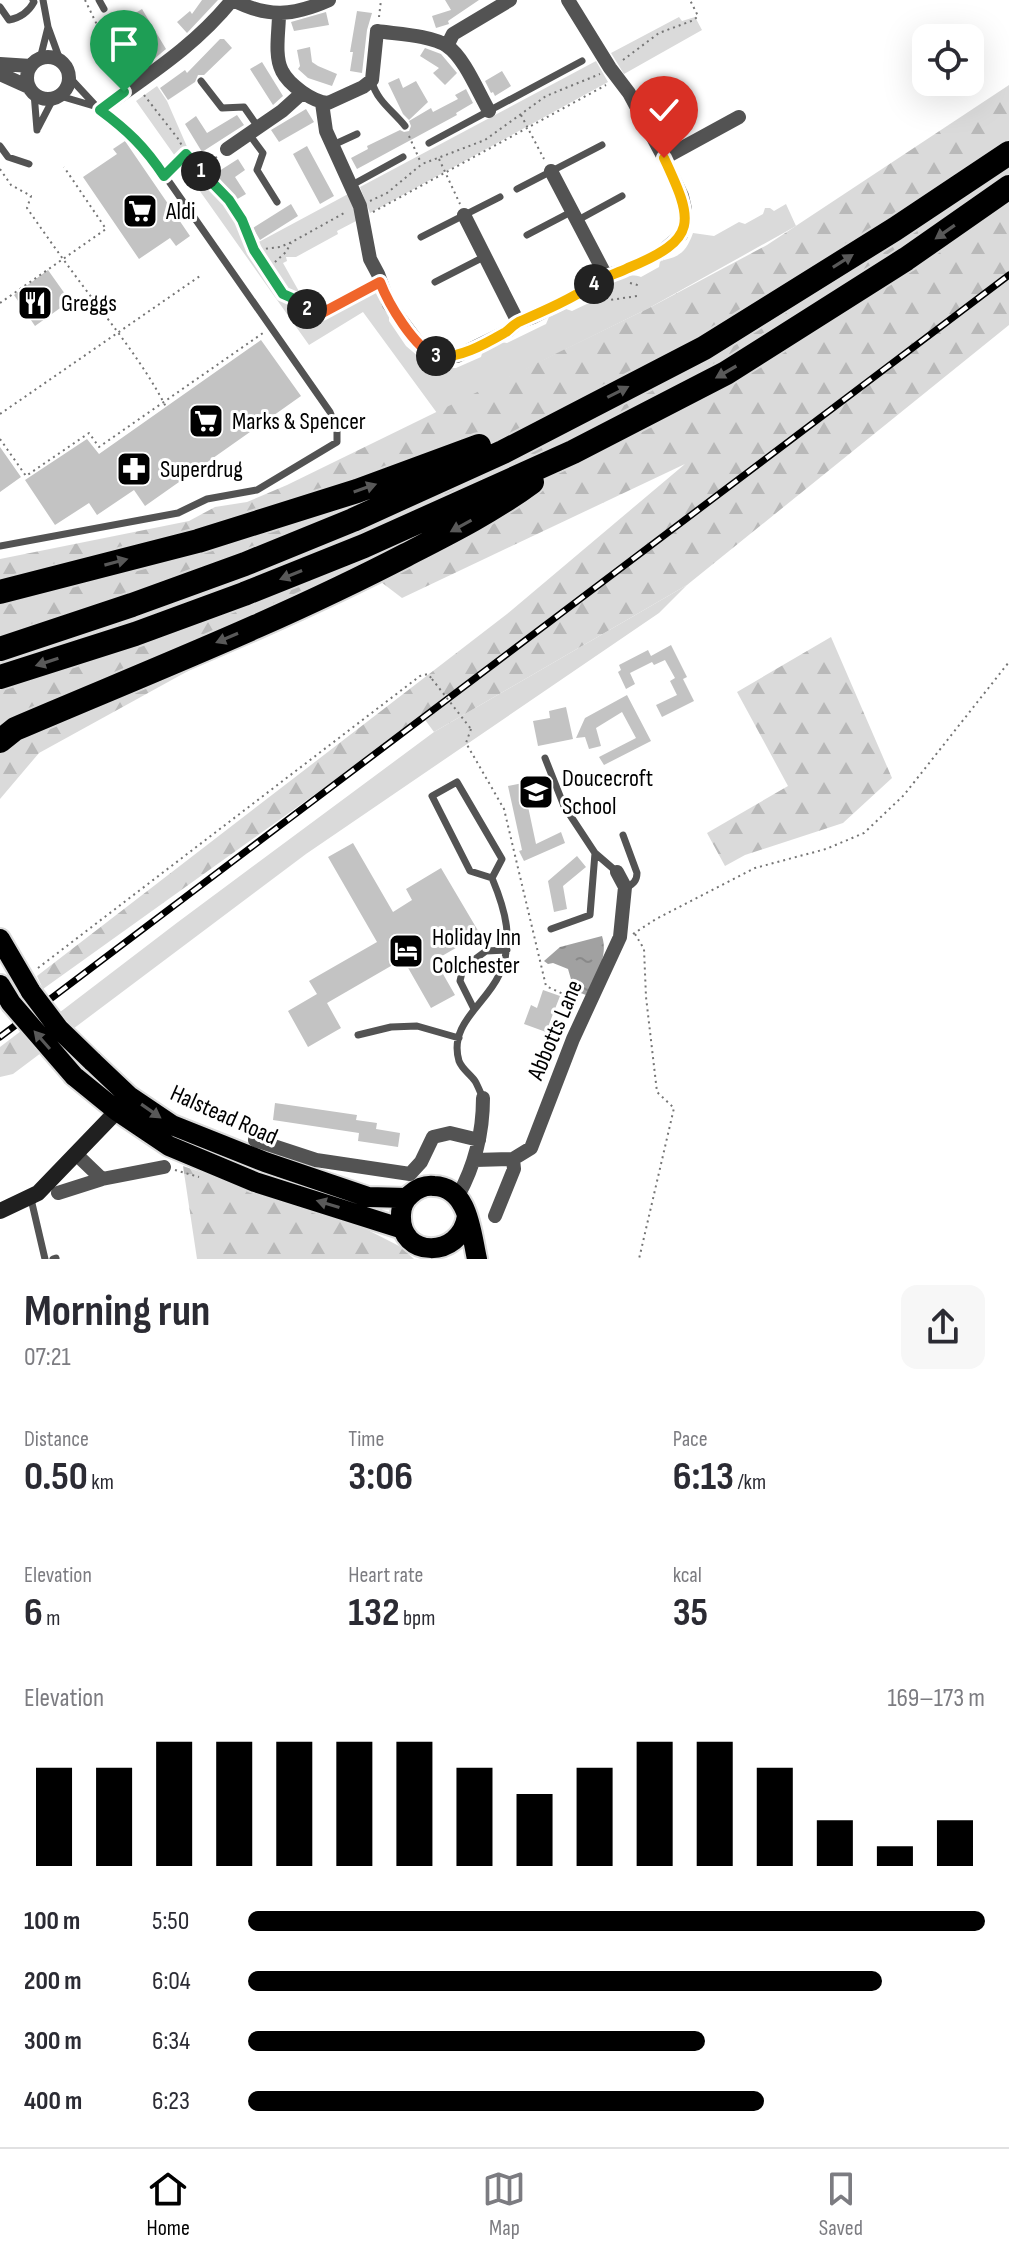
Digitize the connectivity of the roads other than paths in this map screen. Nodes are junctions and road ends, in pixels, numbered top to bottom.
1 (33, 0) edge
2 (43, 0) edge
3 (99, 0) edge
4 (232, 0) edge
5 (329, 0) edge
6 (510, 0) edge
7 (568, 0) edge
8 (0, 7) edge
9 (104, 9) dead end
10 (279, 14) junction
11 (110, 24) dead end
12 (48, 27) junction
13 (447, 46) junction
14 (60, 60) junction
15 (582, 61) dead end
16 (36, 63) junction
17 (0, 64) edge
18 (0, 74) edge
19 (70, 78) junction
20 (142, 80) junction
21 (372, 80) junction
22 (201, 81) dead end
23 (31, 90) junction
24 (302, 93) junction
25 (56, 98) junction
26 (322, 103) junction
27 (98, 108) junction
28 (489, 111) junction
29 (739, 117) dead end
30 (405, 126) road end
31 (253, 130) junction
32 (357, 134) dead end
33 (429, 143) dead end
34 (333, 145) junction
35 (602, 145) dead end
36 (0, 146) edge
37 (227, 149) road end
38 (1009, 153) edge
39 (403, 157) dead end
40 (664, 158) junction
41 (29, 164) dead end
42 (551, 171) junction
43 (352, 185) junction
44 (1009, 187) edge
45 (517, 189) dead end
46 (622, 196) dead end
47 (500, 197) dead end
48 (277, 202) dead end
49 (464, 215) junction
50 (575, 215) junction
51 (527, 235) dead end
52 (421, 237) dead end
53 (484, 257) junction
54 (600, 280) junction
55 (435, 282) dead end
56 (518, 322) junction
57 (549, 427) junction
58 (573, 452) junction
59 (0, 546) edge
60 (0, 592) edge
61 (0, 649) edge
62 (0, 677) edge
63 (0, 741) edge
64 (545, 758) dead end
65 (623, 835) dead end
66 (595, 853) junction
67 (617, 872) joint
68 (492, 878) junction
69 (624, 889) junction
70 (551, 929) dead end
71 (0, 939) edge
72 (507, 950) junction
73 (0, 985) edge
74 (474, 1009) junction
75 (358, 1035) dead end
76 (459, 1038) junction
77 (483, 1098) joint
78 (117, 1111) junction
79 (255, 1140) dead end
80 (479, 1140) junction
81 (77, 1155) junction
82 (513, 1159) junction
83 (475, 1160) junction
84 (164, 1167) dead end
85 (102, 1179) junction
86 (58, 1193) dead end
87 (458, 1196) junction
88 (30, 1197) junction
89 (407, 1198) junction
90 (0, 1211) edge
91 (467, 1216) junction
92 (495, 1216) dead end
93 (400, 1228) junction
94 (443, 1256) edge
95 (45, 1259) edge
96 (477, 1259) edge

1 - 8 lane
2 - 12 lane
3 - 9 lane
4 - 10 street
4 - 20 street
5 - 10 street
6 - 13 street
7 - 40 street
10 - 24 street
11 - 20 lane
12 - 14 lane
12 - 16 lane
13 - 21 street
13 - 28 street
14 - 16 street
14 - 19 street
15 - 28 lane
16 - 17 street
16 - 23 street
18 - 23 street
19 - 25 street
19 - 27 lane
20 - 27 street
21 - 26 street
21 - 30 lane
22 - 31 lane
23 - 25 street
23 - 25 lane
24 - 26 street
24 - 31 street
25 - 27 lane
26 - 34 street
27 - 59 lane
28 - 33 lane
29 - 40 street
31 - 37 street
31 - 48 lane
32 - 34 lane
34 - 43 street
35 - 42 lane
36 - 41 lane
57 -> 38 highway
39 - 43 lane
40 - 54 street
42 - 45 lane
42 - 50 street
43 - 56 street
44 -> 58 highway
46 - 50 lane
47 - 49 lane
49 - 52 lane
49 - 53 street
50 - 51 lane
50 - 54 street
53 - 55 lane
53 - 56 street
54 - 56 street
60 -> 57 highway
57 - 61 highway
58 -> 62 highway
58 -> 63 highway
64 - 66 lane
65 - 69 lane
66 - 67 lane
66 - 70 lane
67 - 69 street, Abbotts Lane
68 - 68 lane
68 - 72 lane
69 - 82 street, Abbotts Lane
71 -> 89 main road, Halstead Road, bridge
72 - 74 lane
72 - 74 lane
78 -> 73 main road, Halstead Road, bridge
74 - 76 lane
75 - 76 lane
76 - 77 lane
77 - 80 street
78 - 81 street
93 -> 78 main road, Halstead Road
79 - 80 street
80 - 83 street
81 - 85 street
81 - 88 street
82 - 83 street
82 - 92 street
83 - 87 street
84 - 85 street
85 - 86 street
87 - 89 main road
87 - 91 main road
88 - 90 street
88 - 95 lane
89 - 93 main road
91 - 94 main road
91 - 96 main road
93 - 94 main road

